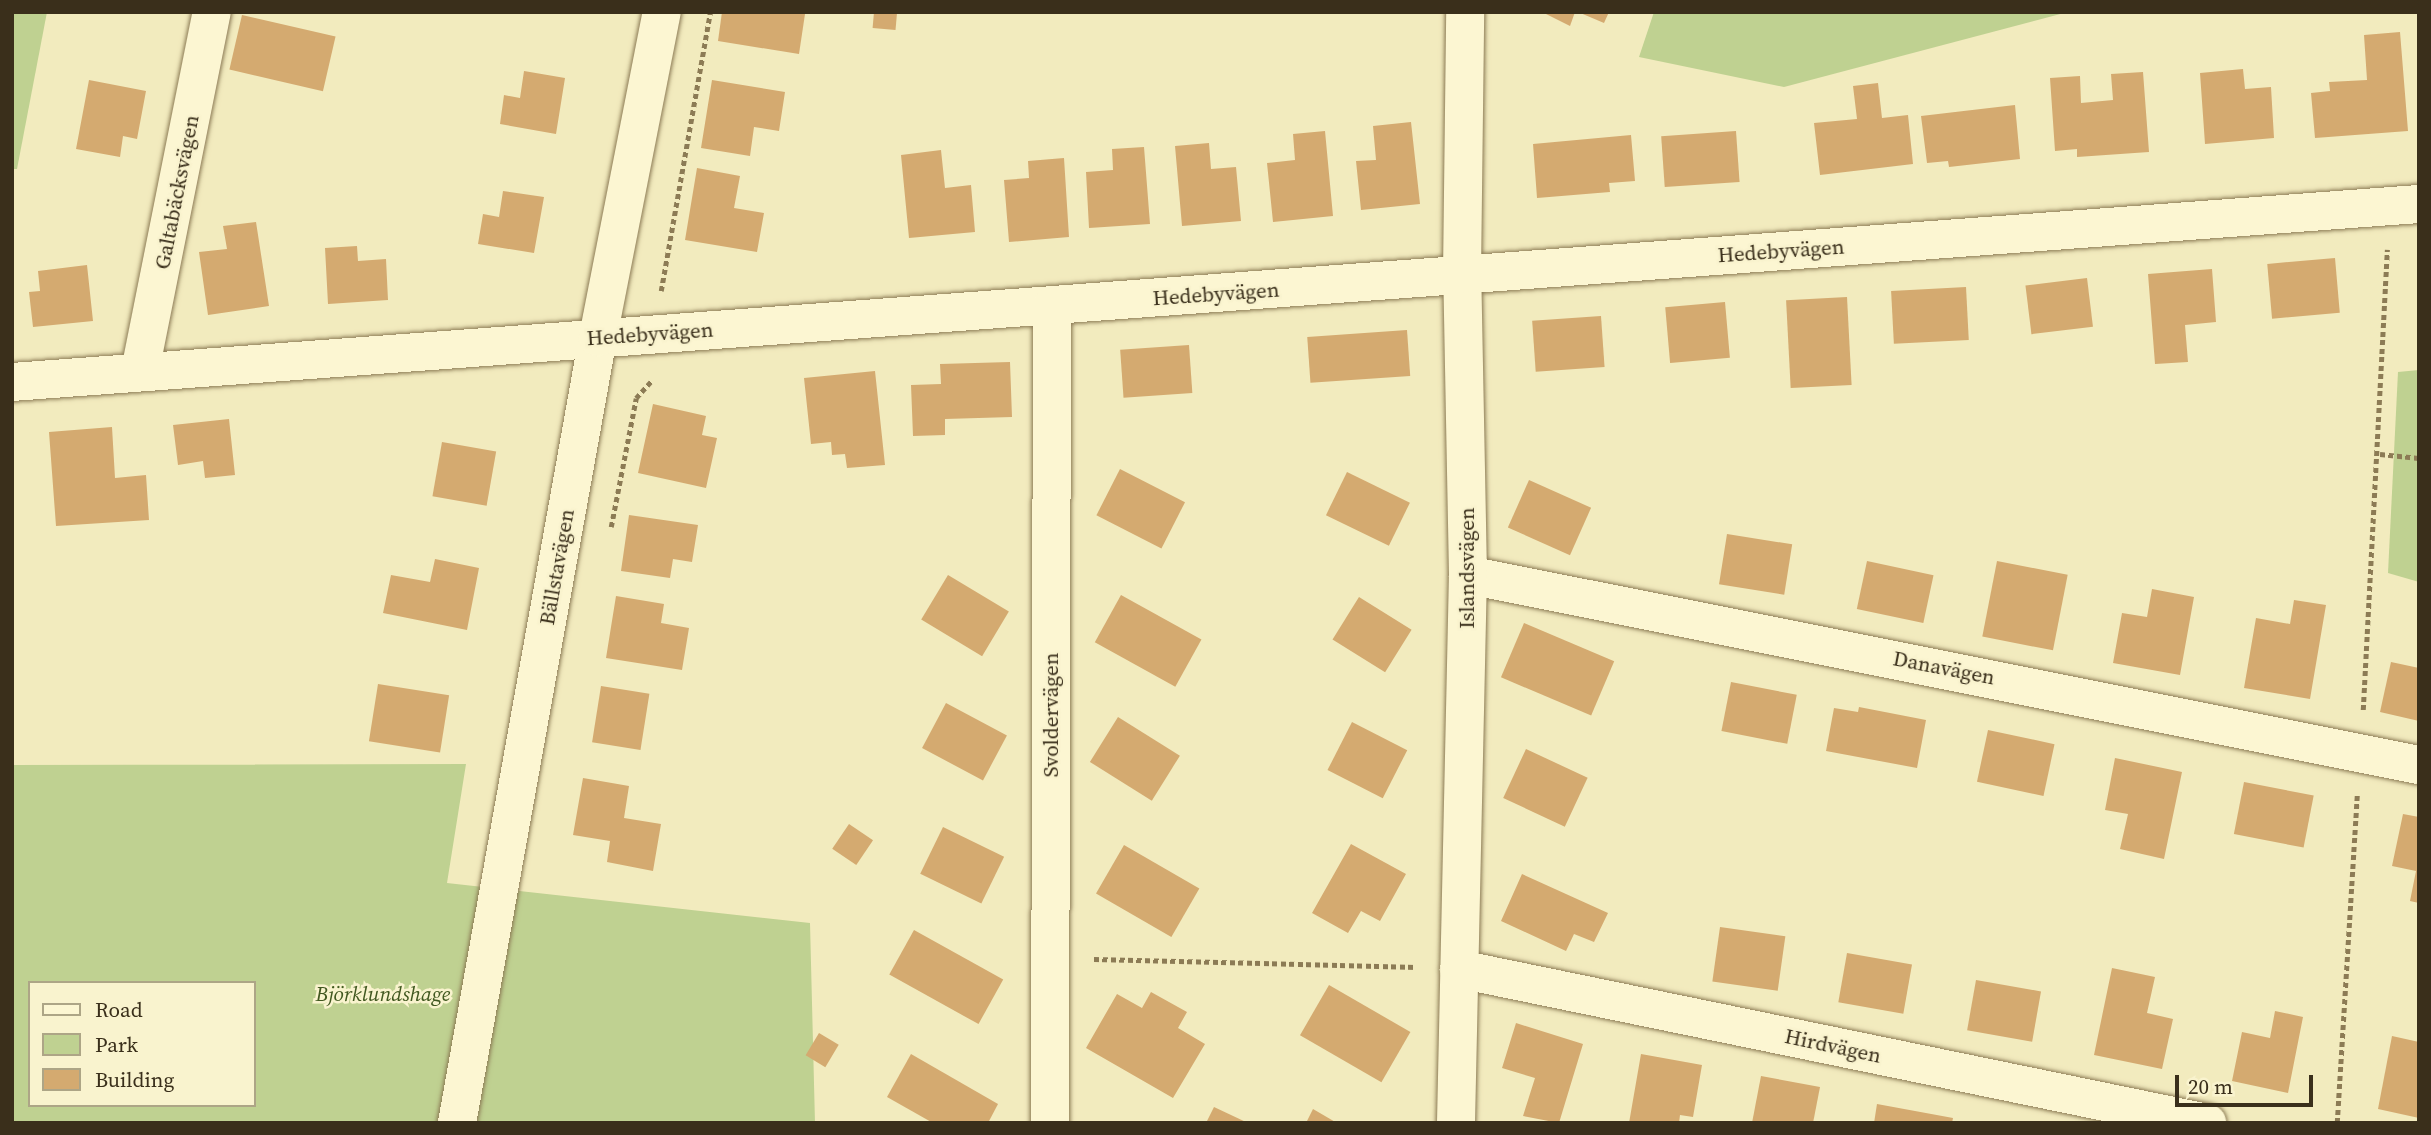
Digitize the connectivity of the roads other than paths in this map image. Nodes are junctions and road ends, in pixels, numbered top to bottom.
1 (212, 12) edge
2 (662, 12) edge
3 (1465, 12) edge
4 (2419, 204) edge
5 (1462, 274) junction
6 (1052, 306) junction
7 (598, 337) junction
8 (140, 371) junction
9 (12, 382) edge
10 (1468, 575) junction
11 (2419, 765) edge
12 (1459, 969) junction
13 (457, 1123) edge
14 (1050, 1123) edge
15 (1456, 1123) edge
16 (2207, 1123) edge

1 - 8 street, Galtabäcksvägen
2 - 7 street, Bällstavägen
3 - 5 street, Islandsvägen
4 - 5 street, Hedebyvägen
5 - 6 street, Hedebyvägen
5 - 10 street, Islandsvägen
6 - 7 street, Hedebyvägen
6 - 14 street, Svoldervägen
7 - 8 street, Hedebyvägen
7 - 13 street, Bällstavägen
8 - 9 street, Hedebyvägen
10 - 11 street, Danavägen
10 - 12 street, Islandsvägen
12 - 15 street, Islandsvägen
12 - 16 street, Hirdvägen

